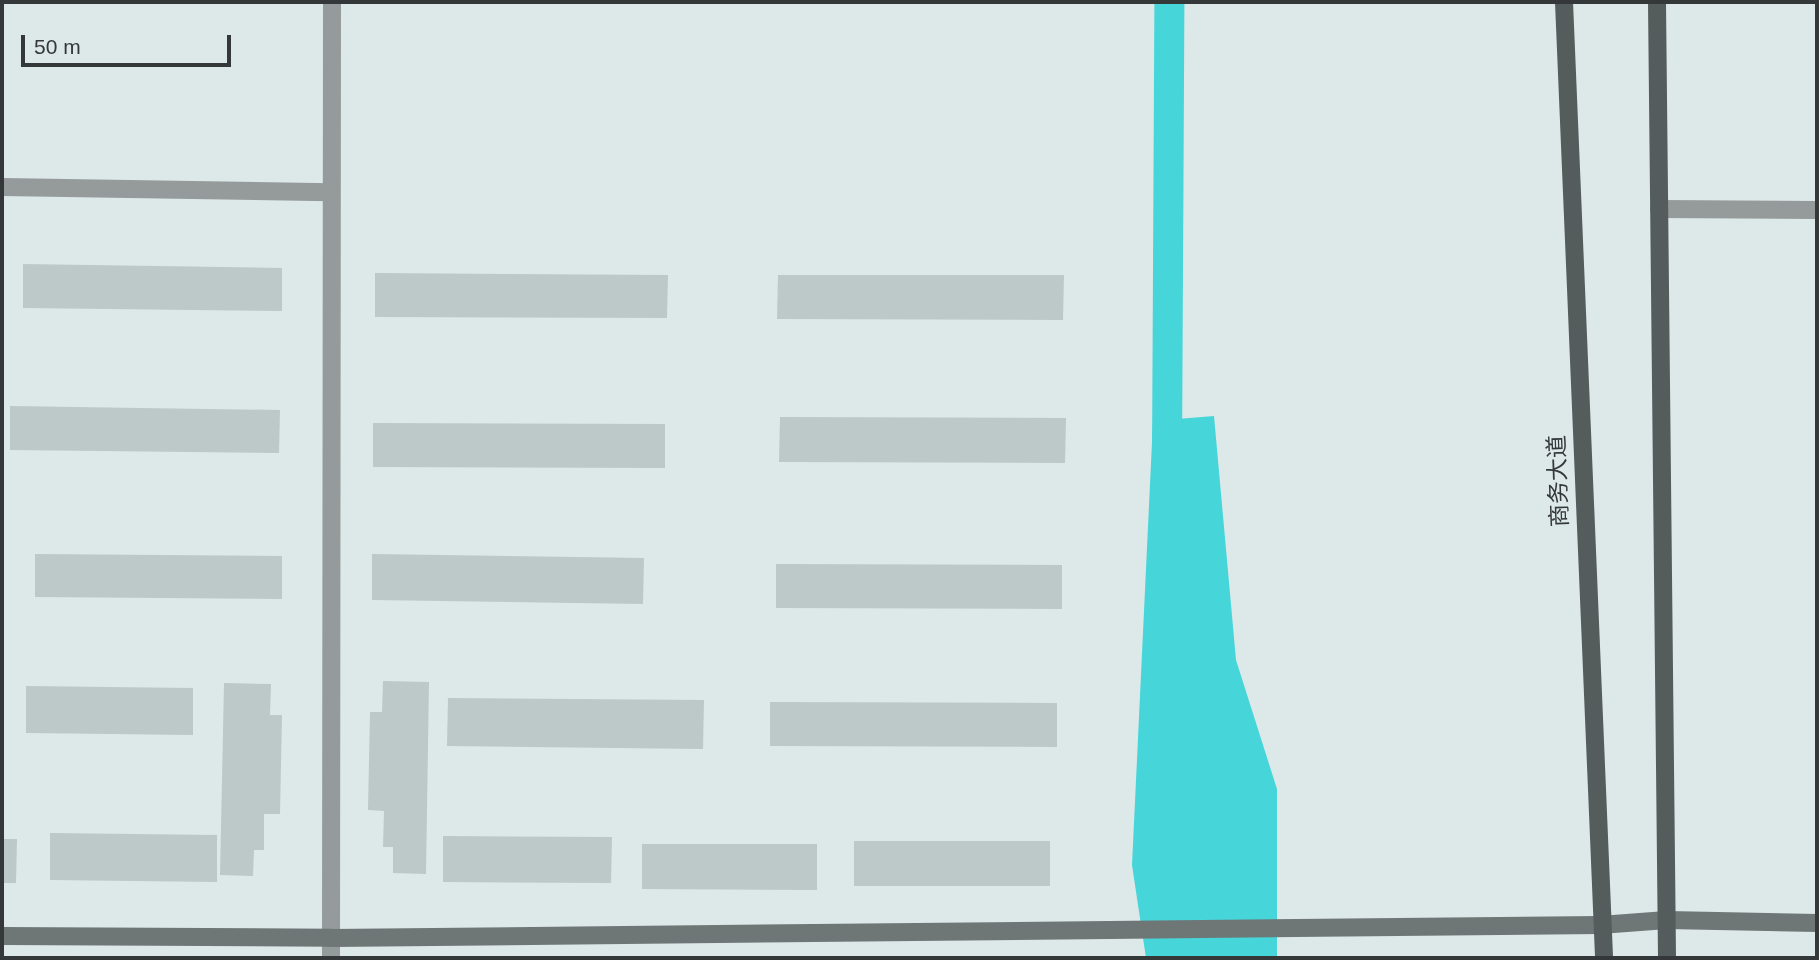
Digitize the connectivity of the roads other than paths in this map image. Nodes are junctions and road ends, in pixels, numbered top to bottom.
1 (332, 2) edge
2 (1564, 2) edge
3 (1657, 2) edge
4 (2, 187) edge
5 (331, 192) junction
6 (1659, 209) junction
7 (1817, 210) edge
8 (1667, 920) junction
9 (1817, 923) edge
10 (1601, 925) junction
11 (2, 936) edge
12 (331, 938) junction
13 (331, 958) edge
14 (1604, 958) edge
15 (1667, 958) edge

1 - 5 street
2 - 10 main road, 商务大道
3 - 6 main road
4 - 5 street
5 - 12 street
6 - 7 street
6 - 8 main road
8 - 9 street
8 - 10 street
8 - 15 main road
10 - 12 street
10 - 14 main road, 商务大道
11 - 12 street
12 - 13 street

